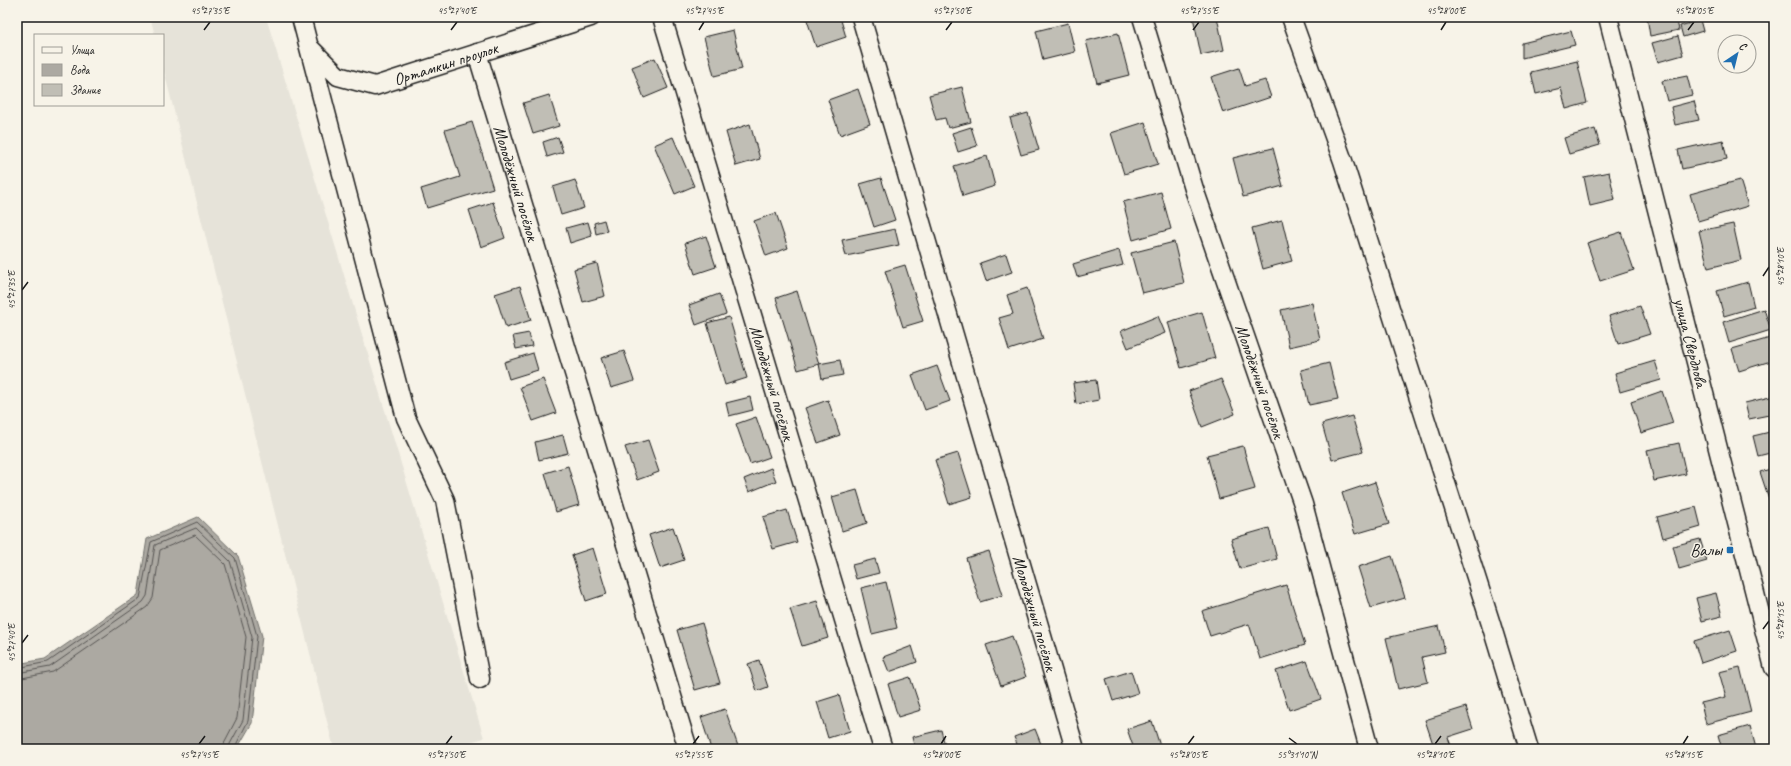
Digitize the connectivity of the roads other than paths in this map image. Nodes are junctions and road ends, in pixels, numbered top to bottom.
1 (301, 17) edge
2 (591, 17) edge
3 (662, 17) edge
4 (861, 17) edge
5 (1142, 17) edge
6 (1292, 17) edge
7 (1608, 17) edge
8 (309, 48) junction
9 (477, 53) junction
10 (1774, 668) edge
11 (480, 679) dead end
12 (688, 749) edge
13 (883, 749) edge
14 (1075, 749) edge
15 (1369, 749) edge
16 (1529, 749) edge

1 - 8 street
2 - 9 street, Ортамкин проулок
3 - 13 street, Молодёжный посёлок
4 - 14 street, Молодёжный посёлок
5 - 15 street, Молодёжный посёлок
6 - 16 street
7 - 10 street, улица Свердлова
8 - 9 street, Ортамкин проулок
8 - 11 street
9 - 12 street, Молодёжный посёлок

